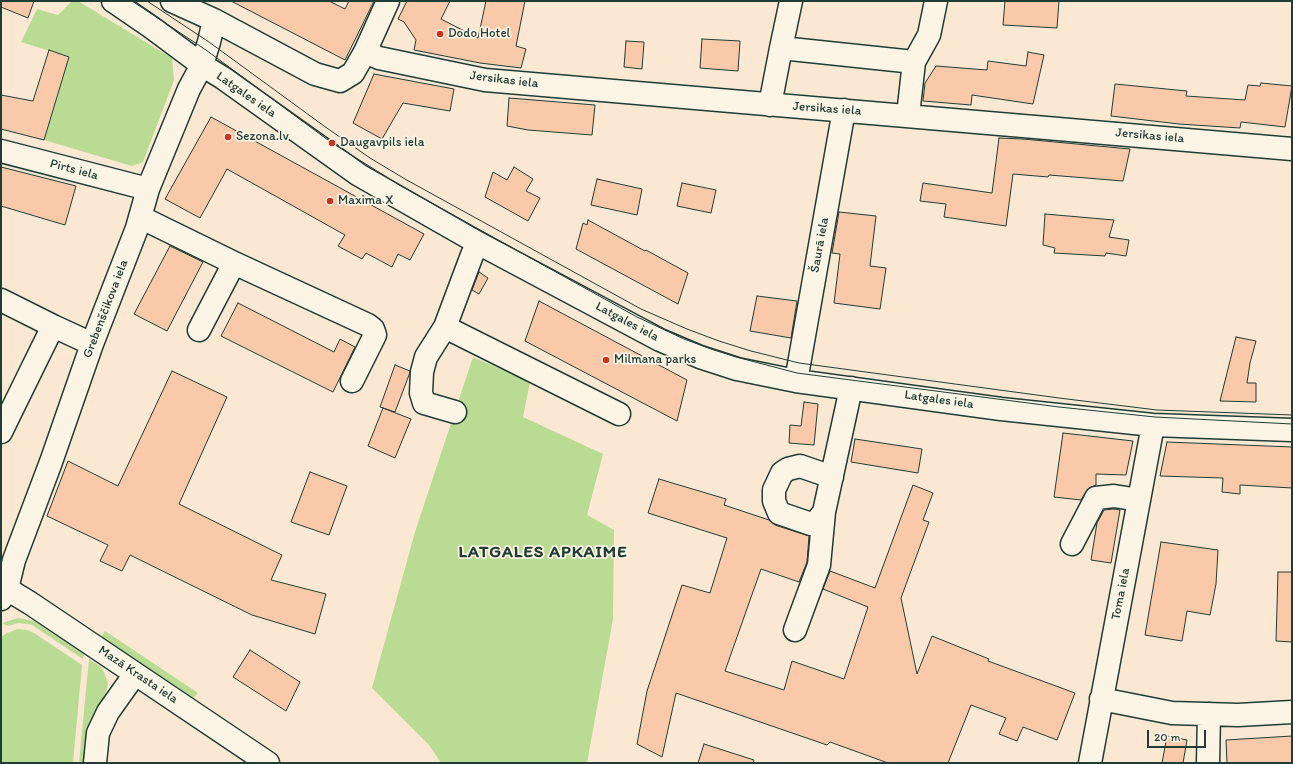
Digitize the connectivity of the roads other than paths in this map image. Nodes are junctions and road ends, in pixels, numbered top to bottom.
1 (114, 1) edge
2 (388, 1) edge
3 (791, 1) edge
4 (936, 1) edge
5 (175, 2) edge
6 (214, 20) junction
7 (781, 48) junction
8 (365, 52) junction
9 (914, 62) junction
10 (202, 65) junction
11 (770, 105) junction
12 (844, 110) junction
13 (908, 115) junction
14 (1292, 149) edge
15 (1, 151) edge
16 (148, 189) junction
17 (140, 217) junction
18 (478, 243) junction
19 (234, 263) junction
20 (1, 300) edge
21 (53, 326) junction
22 (445, 327) junction
23 (199, 330) dead end
24 (92, 344) junction
25 (352, 381) dead end
26 (796, 381) junction
27 (851, 388) junction
28 (455, 412) dead end
29 (619, 414) dead end
30 (1153, 425) junction
31 (1292, 430) edge
32 (1, 432) edge
33 (832, 477) junction
34 (1139, 500) junction
35 (824, 512) junction
36 (1072, 544) dead end
37 (7, 555) edge
38 (4, 594) edge
39 (795, 630) dead end
40 (135, 674) junction
41 (1101, 699) junction
42 (1292, 712) edge
43 (1209, 714) junction
44 (94, 763) edge
45 (268, 763) edge
46 (1090, 763) edge
47 (1208, 763) edge

1 - 10 street, Latgales iela
2 - 8 street
3 - 7 street
4 - 9 street
5 - 6 street
6 - 8 street
6 - 10 street, Grebenščikova iela
7 - 9 street
7 - 11 street
8 - 11 street, Jersikas iela
9 - 13 street
10 - 16 street, Grebenščikova iela
10 - 18 street, Latgales iela
11 - 12 street, Jersikas iela
12 - 13 street, Jersikas iela
12 - 26 street, Šaurā iela
13 - 14 street, Jersikas iela
15 - 16 street, Pirts iela
16 - 17 street, Grebenščikova iela
17 - 19 street
17 - 24 street, Grebenščikova iela
18 - 22 street
18 - 26 street, Latgales iela
19 - 23 street
19 - 25 street
20 - 21 street
21 - 24 street
21 - 32 street
22 - 28 street
22 - 29 street
24 - 37 street, Grebenščikova iela
26 - 27 street, Latgales iela
27 - 30 street, Latgales iela
27 - 33 street
30 - 31 street, Latgales iela
30 - 34 street, Toma iela
33 - 35 street
33 - 35 street
34 - 36 street
34 - 41 street, Toma iela
35 - 39 street
37 - 38 street, Grebenščikova iela
38 - 40 street, Mazā Krasta iela
40 - 44 street
40 - 45 street, Mazā Krasta iela
41 - 43 street
41 - 46 street, Toma iela
42 - 43 street
43 - 47 street

